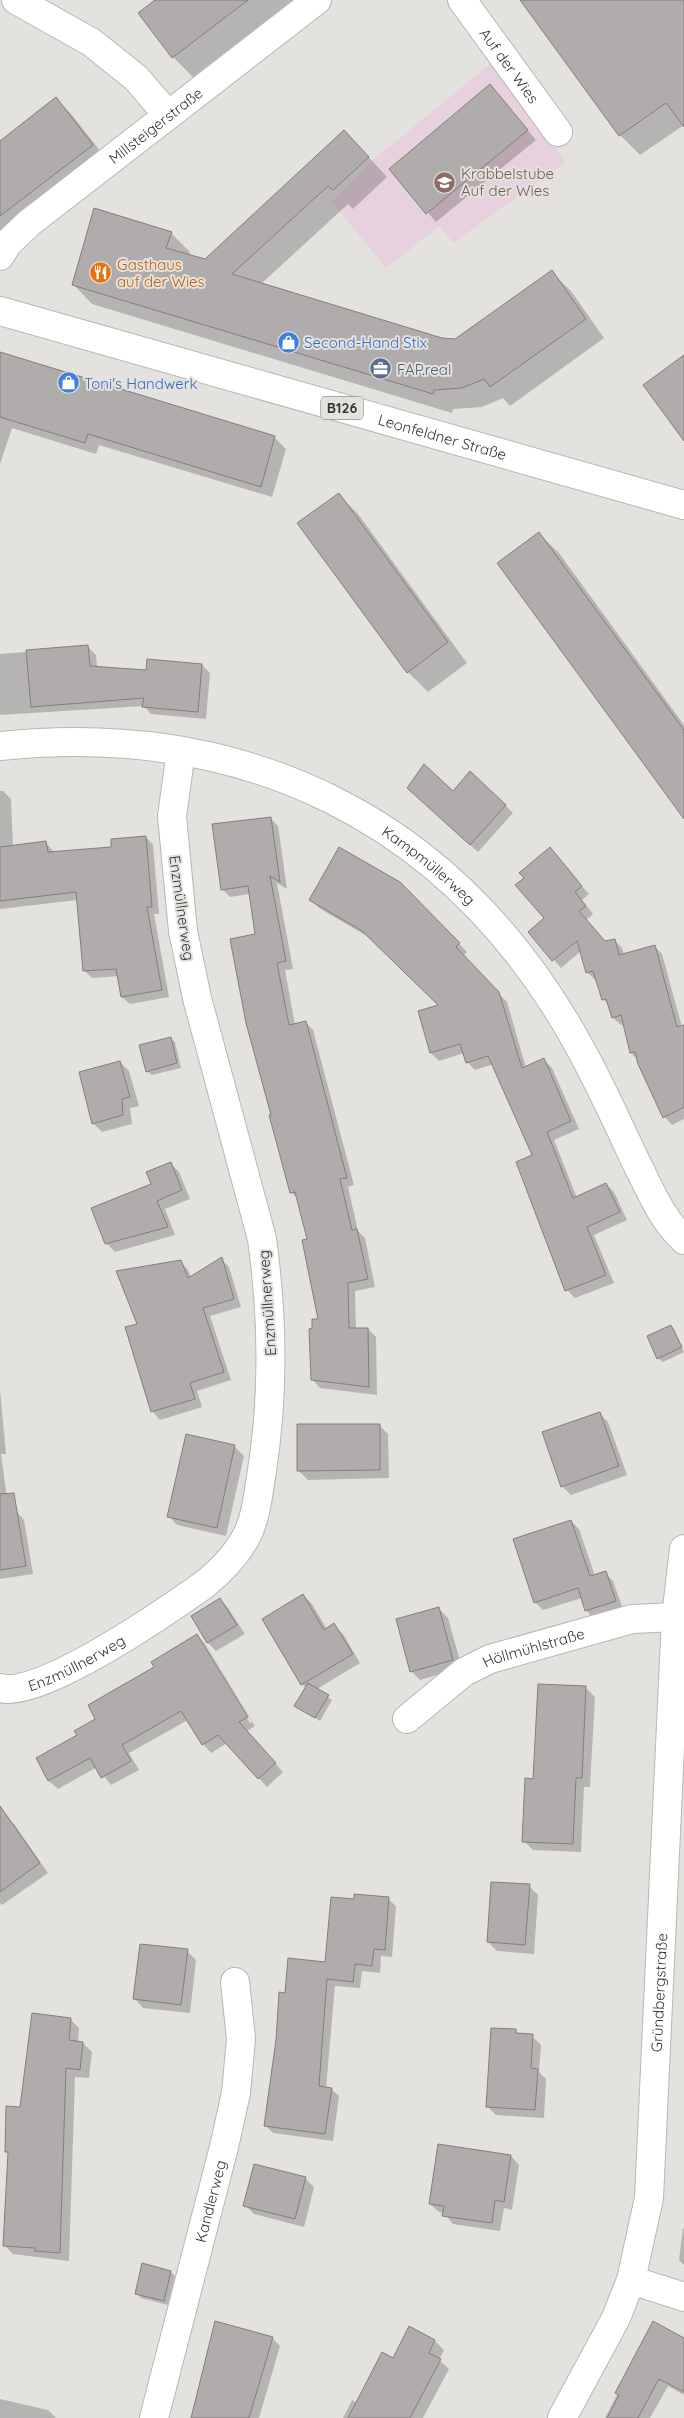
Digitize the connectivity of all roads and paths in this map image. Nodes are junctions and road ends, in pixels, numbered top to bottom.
1 (16, 0) edge
2 (317, 0) edge
3 (462, 0) edge
4 (168, 115) junction
5 (558, 132) dead end
6 (0, 256) edge
7 (0, 312) edge
8 (684, 505) edge
9 (0, 746) edge
10 (181, 751) junction
11 (684, 1240) edge
12 (684, 1549) edge
13 (676, 1617) junction
14 (0, 1688) edge
15 (407, 1719) dead end
16 (234, 1982) dead end
17 (631, 2280) junction
18 (684, 2297) edge
19 (154, 2418) edge
20 (562, 2418) edge

1 - 4 street
2 - 4 street, Millsteigerstraße
3 - 5 street, Auf der Wies
4 - 6 street, Millsteigerstraße
7 - 8 street, Leonfeldner Straße / B126
9 - 10 street, Kampmüllerweg
10 - 11 street, Kampmüllerweg
10 - 14 street, Enzmüllnerweg
12 - 13 street, Gründbergstraße
13 - 15 street, Höllmühlstraße
13 - 17 street, Gründbergstraße
16 - 19 street, Kandlerweg
17 - 18 street
17 - 20 street, Gründbergstraße

